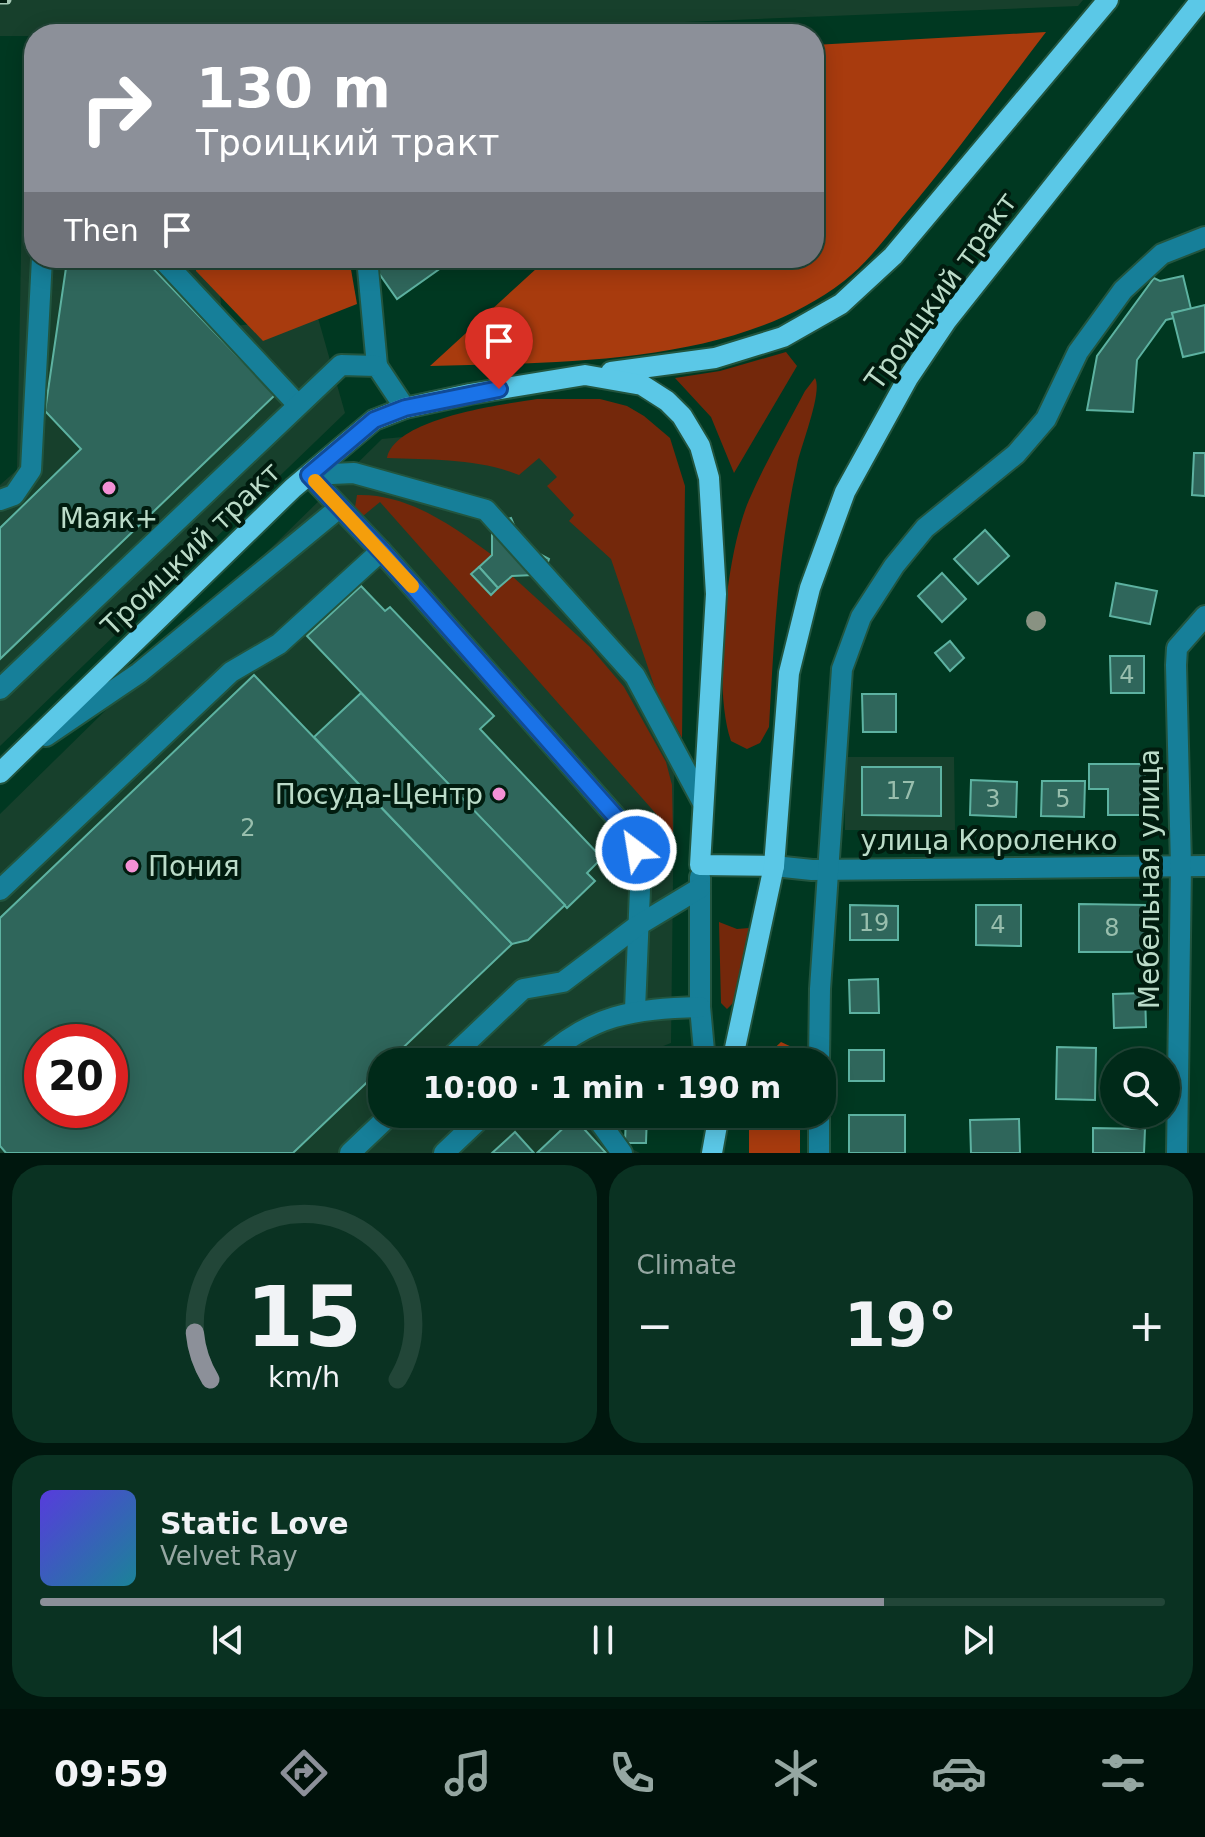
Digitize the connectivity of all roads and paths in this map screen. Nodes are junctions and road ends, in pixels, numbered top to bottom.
1 (1108, 0) edge
2 (1201, 0) edge
3 (1205, 237) edge
4 (41, 268) edge
5 (170, 268) edge
6 (368, 268) edge
7 (377, 366) junction
8 (585, 375) junction
9 (298, 405) junction
10 (405, 408) junction
11 (309, 475) junction
12 (0, 500) edge
13 (339, 508) junction
14 (381, 551) junction
15 (1205, 616) edge
16 (0, 689) edge
17 (20, 754) junction
18 (0, 773) edge
19 (702, 801) junction
20 (700, 865) junction
21 (774, 866) junction
22 (1181, 866) junction
23 (1205, 866) edge
24 (828, 869) junction
25 (700, 888) junction
26 (0, 890) edge
27 (637, 926) junction
28 (700, 1007) junction
29 (635, 1009) junction
30 (461, 1048) edge
31 (559, 1048) edge
32 (704, 1048) edge
33 (735, 1048) edge
34 (820, 1048) edge
35 (376, 1128) edge
36 (470, 1128) edge
37 (604, 1128) edge
38 (819, 1128) edge
39 (350, 1153) edge
40 (444, 1153) edge
41 (622, 1153) edge
42 (819, 1153) edge
43 (1177, 1153) edge

1 - 8 main road
2 - 21 main road, Троицкий тракт
3 - 24 street
4 - 12 street
5 - 9 street
6 - 7 street
7 - 9 street
7 - 10 street
8 - 10 main road, Троицкий тракт
8 - 19 main road, Троицкий тракт
9 - 16 street
10 - 11 main road, Троицкий тракт
11 - 13 street
11 - 17 main road, Троицкий тракт
11 - 19 street
13 - 14 street
13 - 17 street
14 - 26 street
14 - 27 street
15 - 22 street, Мебельная улица
17 - 18 main road, Троицкий тракт
19 - 20 main road, Троицкий тракт
20 - 21 main road
20 - 25 street
21 - 24 street, улица Короленко
21 - 33 main road, Троицкий тракт
22 - 23 street, улица Короленко
22 - 24 street, улица Короленко
22 - 43 street, Мебельная улица
24 - 34 street
25 - 27 street
25 - 28 street
27 - 29 street
27 - 30 street
28 - 29 street
28 - 32 street
29 - 31 street
35 - 39 street
36 - 40 street
37 - 41 street
38 - 42 street

